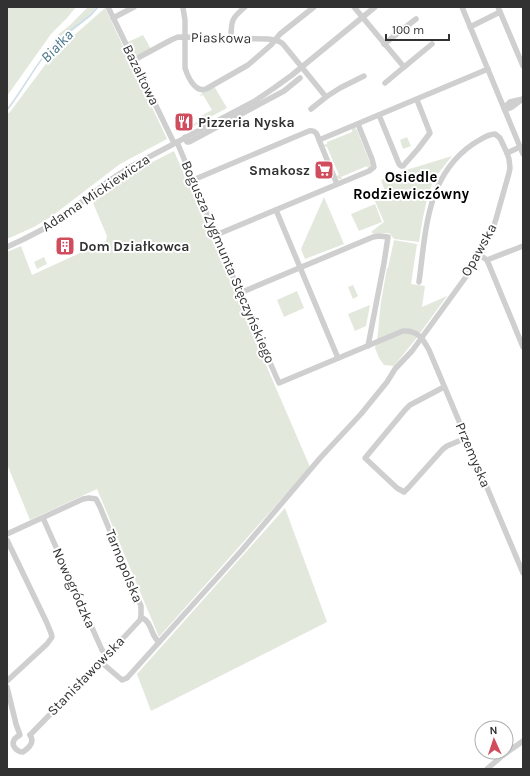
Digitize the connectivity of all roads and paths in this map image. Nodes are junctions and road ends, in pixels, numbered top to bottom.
1 (108, 7) edge
2 (134, 7) edge
3 (183, 7) edge
4 (245, 7) edge
5 (314, 7) edge
6 (354, 7) edge
7 (375, 7) edge
8 (462, 7) edge
9 (499, 8) edge
10 (362, 17) junction
11 (113, 18) junction
12 (416, 19) dead end
13 (470, 27) junction
14 (185, 37) junction
15 (231, 38) junction
16 (276, 40) junction
17 (384, 44) junction
18 (432, 44) dead end
19 (521, 57) edge
20 (134, 60) junction
21 (523, 66) edge
22 (301, 67) junction
23 (404, 67) junction
24 (488, 69) junction
25 (364, 76) dead end
26 (300, 78) dead end
27 (385, 83) dead end
28 (279, 84) junction
29 (284, 91) junction
30 (498, 95) junction
31 (326, 97) junction
32 (523, 99) edge
33 (416, 100) junction
34 (510, 102) junction
35 (311, 109) dead end
36 (504, 109) junction
37 (379, 115) junction
38 (358, 124) junction
39 (185, 138) junction
40 (319, 140) junction
41 (175, 142) junction
42 (520, 147) junction
43 (507, 152) junction
44 (523, 154) edge
45 (193, 180) junction
46 (337, 184) junction
47 (276, 210) junction
48 (216, 235) junction
49 (523, 246) edge
50 (7, 247) edge
51 (480, 255) junction
52 (487, 260) junction
53 (300, 267) junction
54 (419, 282) dead end
55 (240, 293) junction
56 (422, 338) junction
57 (368, 346) junction
58 (523, 347) edge
59 (338, 358) junction
60 (444, 387) junction
61 (466, 438) junction
62 (42, 518) junction
63 (7, 534) edge
64 (7, 540) edge
65 (523, 573) edge
66 (141, 617) junction
67 (159, 642) junction
68 (107, 656) junction
69 (101, 662) junction
70 (7, 681) edge
71 (7, 687) edge
72 (30, 735) junction
73 (20, 736) junction
74 (523, 741) edge
75 (487, 769) edge

1 - 11 street, Bazaltowa
2 - 11 street
3 - 14 street
4 - 15 street
5 - 16 street
6 - 10 street
7 - 10 street, Adama Mickiewicza
8 - 13 street
9 - 13 street
9 - 19 street
10 - 17 street
10 - 22 street, Adama Mickiewicza
11 - 20 street, Bazaltowa
12 - 17 street
13 - 24 street
14 - 15 street, Piaskowa
14 - 16 street
14 - 20 street, Piaskowa
15 - 16 street, Piaskowa
16 - 22 street
17 - 23 street
18 - 23 street
19 - 21 street
20 - 41 street, Bazaltowa
22 - 28 street, Adama Mickiewicza
22 - 31 street
23 - 27 street
24 - 30 street
24 - 33 street
25 - 31 street
26 - 29 street, Adama Mickiewicza
28 - 29 street
28 - 39 street, Adama Mickiewicza
29 - 39 street, Adama Mickiewicza
30 - 34 street
30 - 36 street
31 - 35 street
32 - 34 street
32 - 36 street
33 - 37 street
33 - 37 street
34 - 36 street
36 - 42 street
37 - 38 street
38 - 40 street
38 - 46 street
39 - 41 street, Adama Mickiewicza
40 - 45 street
40 - 46 street
41 - 45 street, Bogusza Zygmunta Stęczyńskiego
41 - 50 street, Adama Mickiewicza
42 - 43 street
42 - 44 street
43 - 51 street, Opawska
43 - 54 street, Opawska
45 - 48 street, Bogusza Zygmunta Stęczyńskiego
46 - 47 street
47 - 48 street
47 - 53 street
48 - 55 street, Bogusza Zygmunta Stęczyńskiego
49 - 52 street
51 - 52 street
51 - 56 street, Opawska
52 - 58 street
53 - 55 street
53 - 57 street
53 - 59 street
55 - 59 street, Bogusza Zygmunta Stęczyńskiego
56 - 57 street
56 - 60 street, Przemyska
56 - 67 street, Opawska
57 - 59 street
60 - 61 street, Przemyska
60 - 61 street
61 - 65 street, Przemyska
62 - 63 street
62 - 66 street, Tarnopolska
62 - 68 street, Nowogródzka
64 - 70 street
66 - 67 street, Tarnopolska
66 - 68 street, Stanisławowska
67 - 69 street, Opawska
68 - 69 street, Stanisławowska
69 - 72 street, Stanisławowska
71 - 73 street
72 - 73 street
72 - 73 street
74 - 75 street

